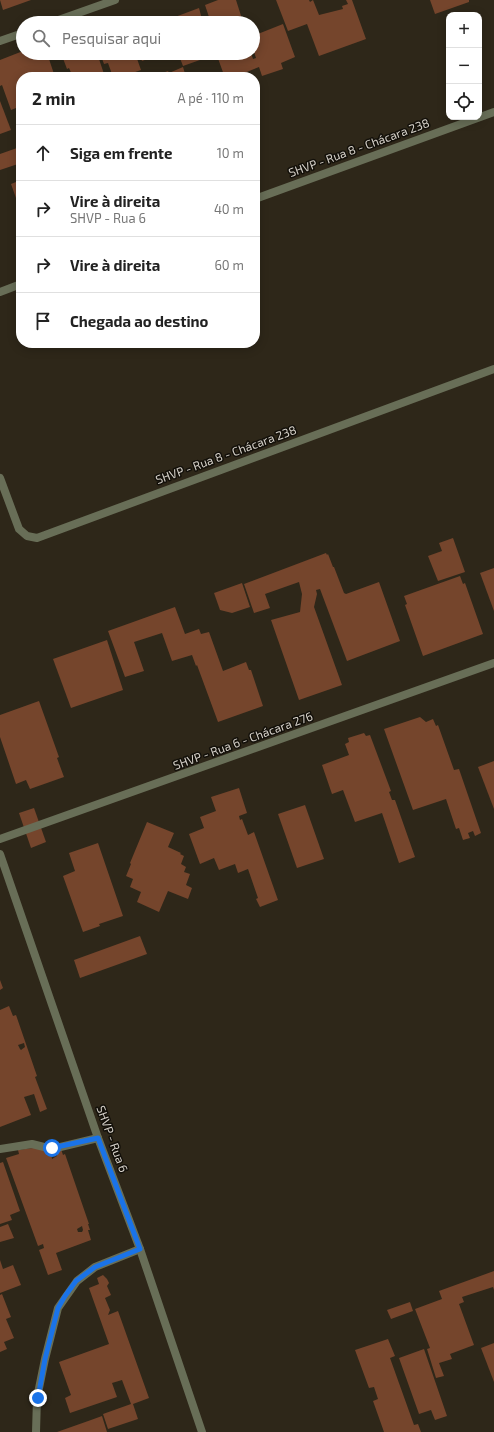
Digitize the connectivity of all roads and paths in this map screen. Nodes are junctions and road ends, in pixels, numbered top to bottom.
1 (115, 0) edge
2 (70, 16) edge
3 (16, 35) edge
4 (0, 41) edge
5 (494, 112) edge
6 (260, 197) edge
7 (16, 286) edge
8 (0, 292) edge
9 (494, 369) edge
10 (0, 478) edge
11 (494, 664) edge
12 (0, 840) edge
13 (0, 854) edge
14 (98, 1138) junction
15 (0, 1149) edge
16 (140, 1249) junction
17 (36, 1432) edge
18 (202, 1432) edge

1 - 2 street
3 - 4 street
5 - 6 street, SHVP - Rua 8 - Chácara 238
7 - 8 street
9 - 10 street, SHVP - Rua 8 - Chácara 238
11 - 12 street, SHVP - Rua 6 - Chácara 276
13 - 14 street, SHVP - Rua 6
14 - 15 street
14 - 16 street, SHVP - Rua 6
16 - 17 street
16 - 18 street, SHVP - Rua 6

